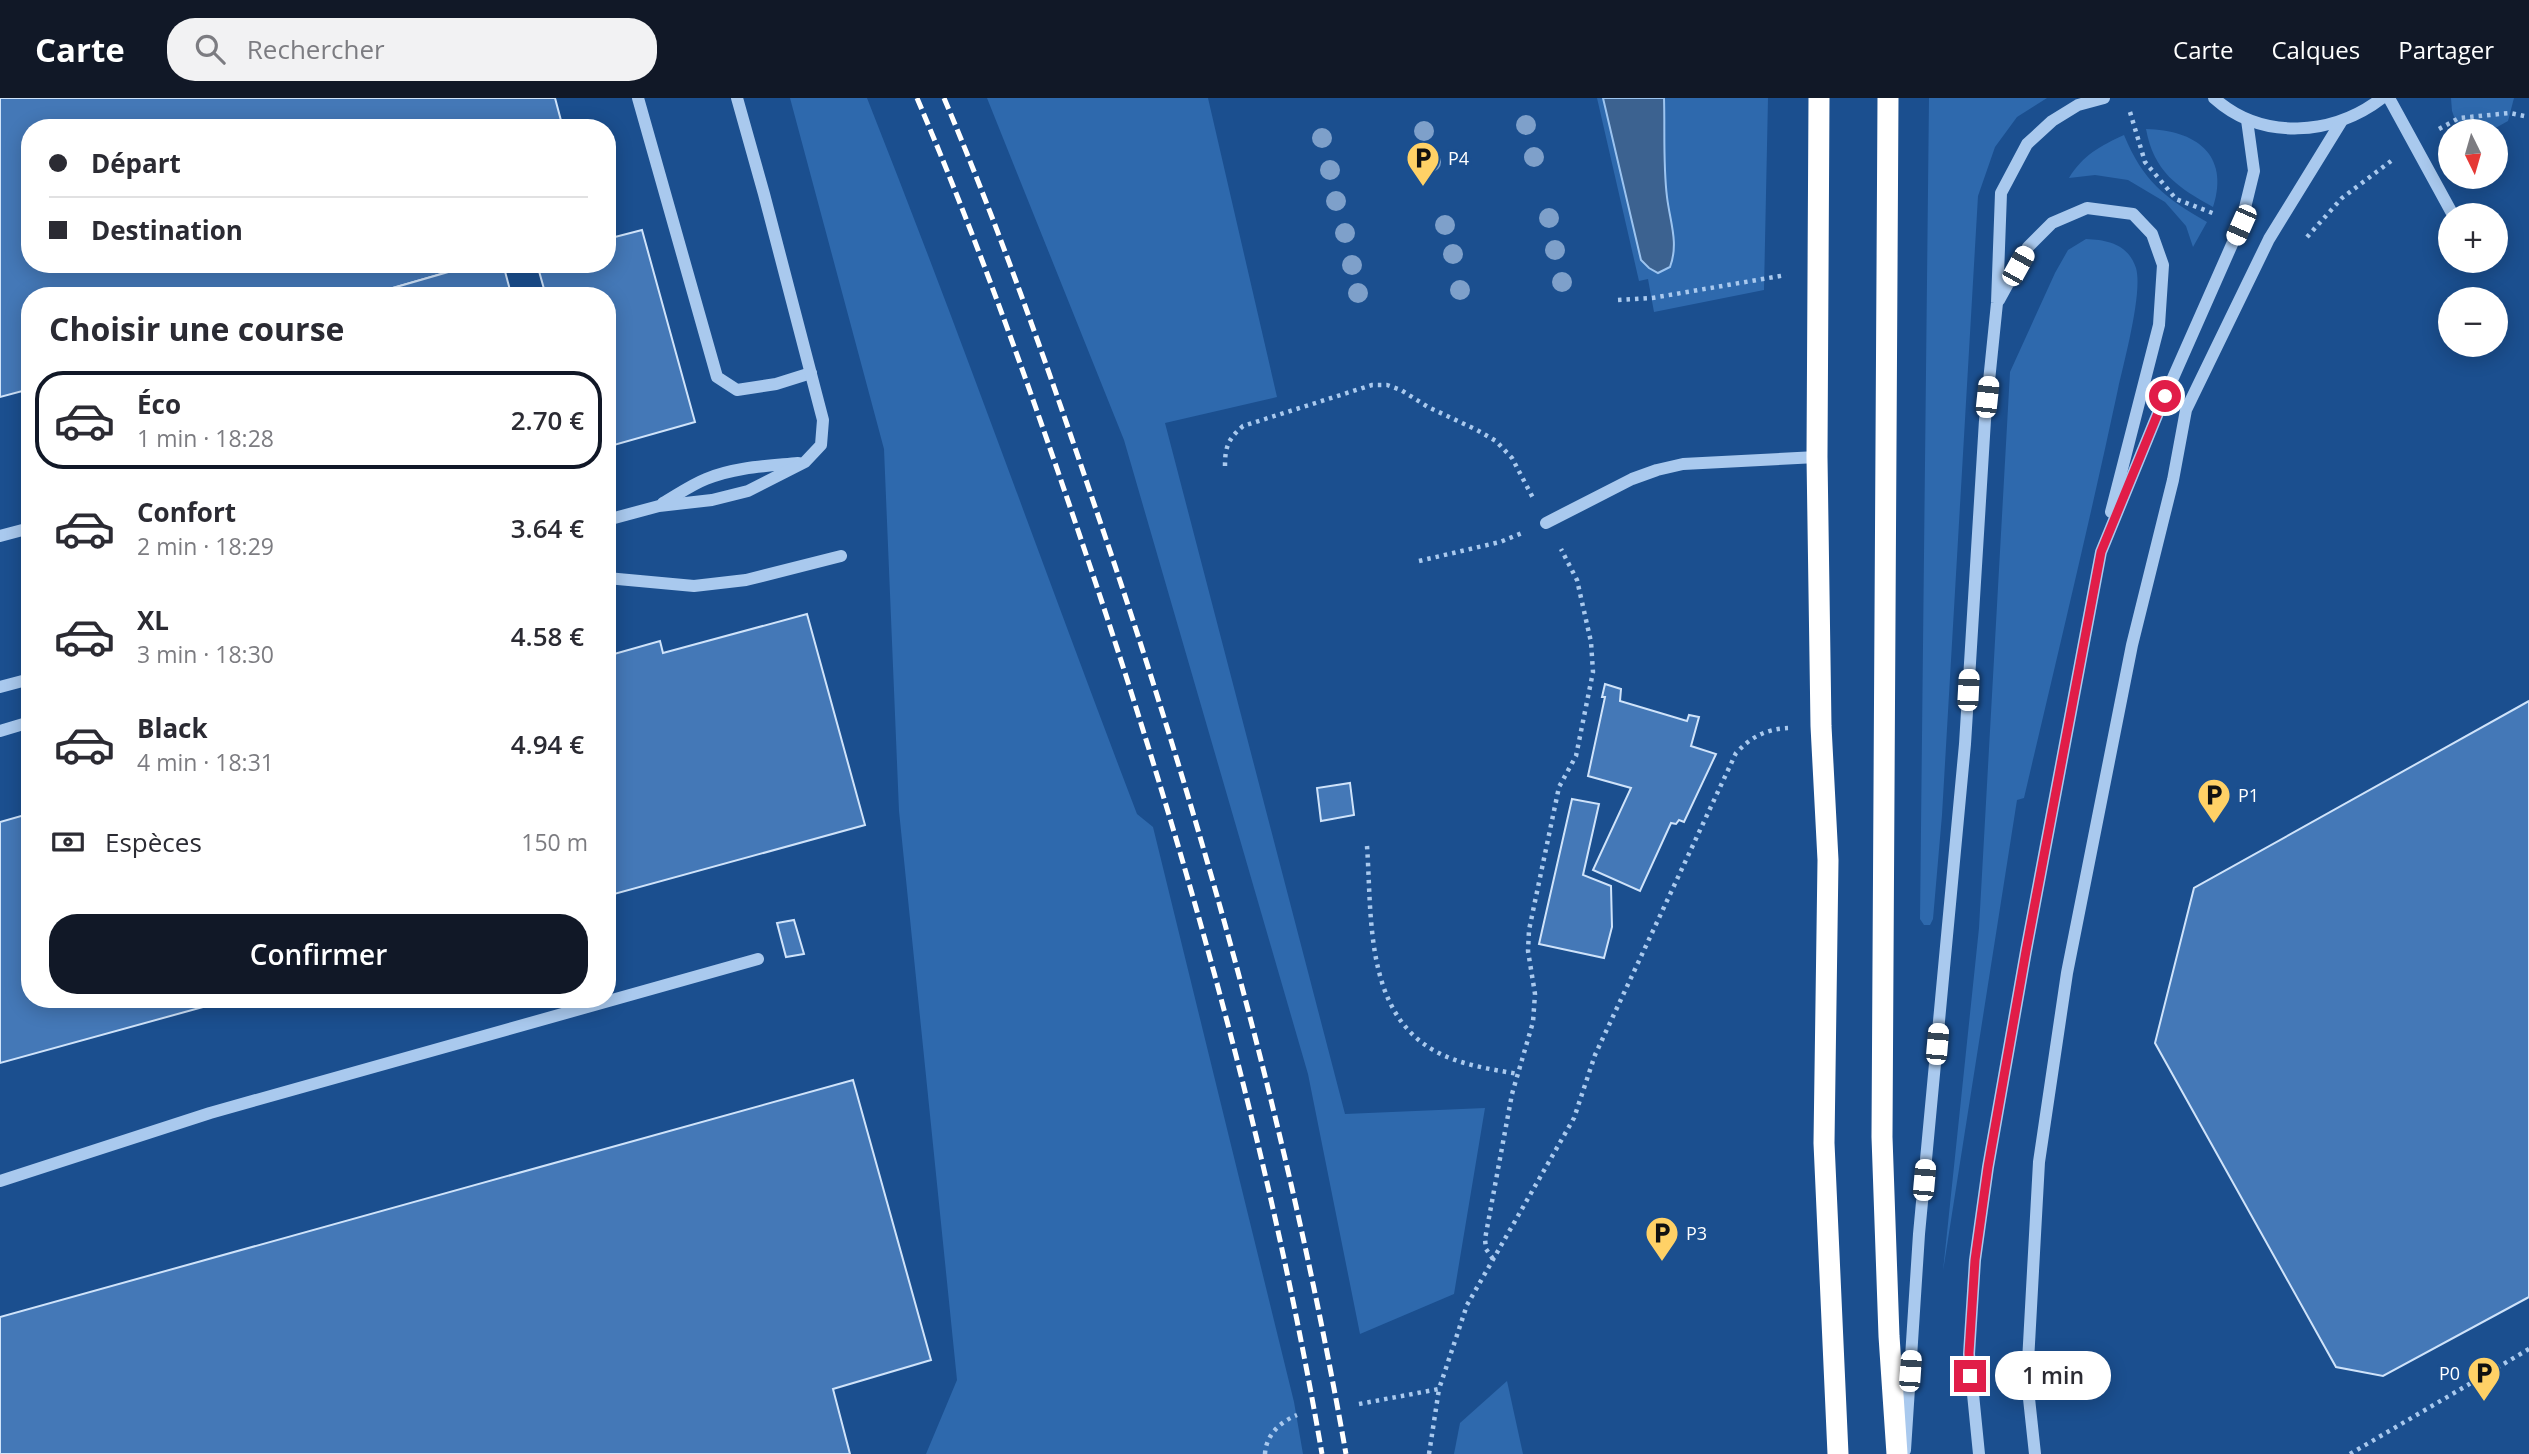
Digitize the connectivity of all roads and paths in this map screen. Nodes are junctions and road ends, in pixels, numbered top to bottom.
1 (638, 98) edge
2 (737, 98) edge
3 (1819, 98) edge
4 (1888, 98) edge
5 (2104, 98) edge
6 (2214, 98) edge
7 (2382, 98) edge
8 (2389, 98) edge
9 (2247, 120) junction
10 (2341, 121) junction
11 (2446, 203) edge
12 (1817, 270) junction
13 (1618, 300) dead end
14 (1997, 303) junction
15 (811, 373) junction
16 (1817, 457) junction
17 (805, 462) junction
18 (1225, 466) dead end
19 (659, 506) junction
20 (616, 518) edge
21 (1546, 523) junction
22 (21, 530) edge
23 (0, 536) edge
24 (2101, 552) junction
25 (841, 556) dead end
26 (1419, 561) dead end
27 (616, 579) edge
28 (21, 681) edge
29 (0, 687) edge
30 (21, 725) edge
31 (1821, 726) junction
32 (0, 731) edge
33 (1367, 846) dead end
34 (758, 959) dead end
35 (616, 999) edge
36 (585, 1008) edge
37 (1518, 1074) junction
38 (0, 1181) edge
39 (1493, 1259) junction
40 (2529, 1349) edge
41 (1439, 1389) junction
42 (1359, 1404) dead end
43 (1297, 1415) dead end
44 (1265, 1454) edge
45 (1429, 1454) edge
46 (1838, 1454) edge
47 (1897, 1454) edge
48 (1905, 1454) edge
49 (1979, 1454) edge
50 (2035, 1454) edge
51 (2350, 1454) edge

1 - 15 street
2 - 15 street
3 - 12 highway
4 - 47 highway
5 - 14 street
6 - 9 street
7 - 10 street
8 - 11 street
9 - 10 street
9 - 24 street
10 - 50 street
12 - 13 path
12 - 16 highway
14 - 24 street
14 - 48 street
15 - 17 street
16 - 21 street
16 - 31 highway
17 - 19 street
17 - 19 street
18 - 21 path
19 - 20 street
21 - 26 path
21 - 37 path
22 - 23 street
24 - 49 street
25 - 27 street
28 - 29 street
30 - 32 street
31 - 39 path
31 - 46 highway
33 - 37 path
34 - 35 street
36 - 38 street
37 - 39 path
39 - 41 path
40 - 51 path
41 - 42 path
41 - 45 path
43 - 44 path

